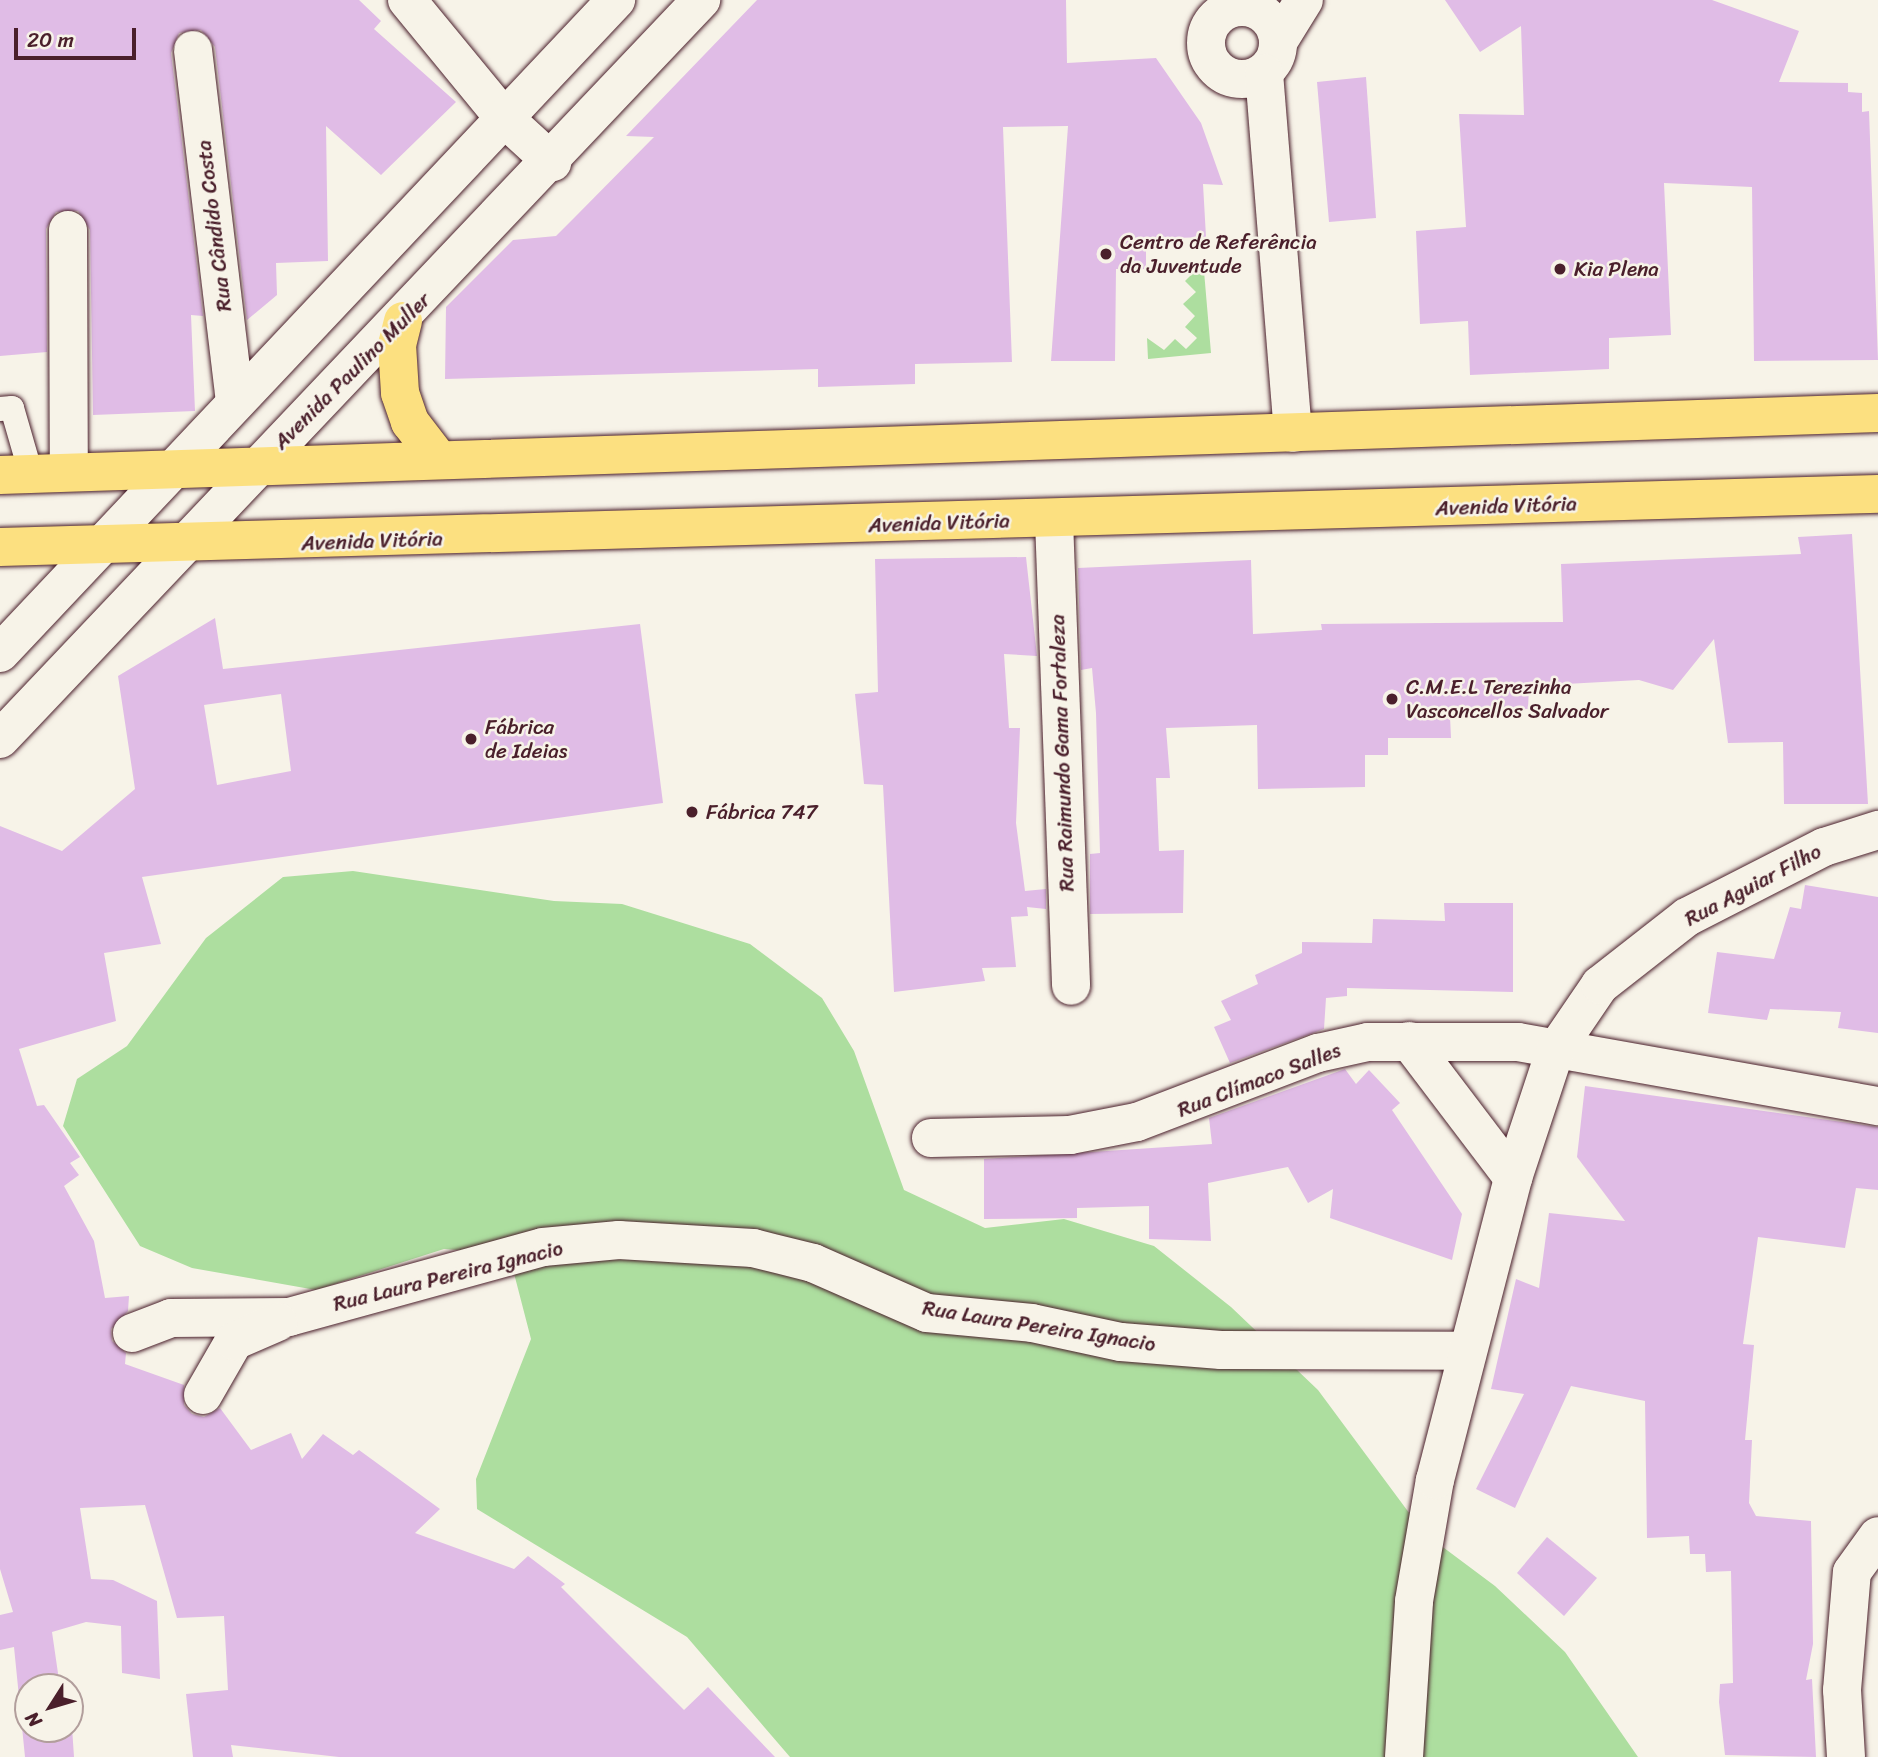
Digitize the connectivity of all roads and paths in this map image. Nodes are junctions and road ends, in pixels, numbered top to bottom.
1 (407, 0) edge
2 (616, 0) edge
3 (701, 0) edge
4 (1304, 0) edge
5 (1227, 6) edge
6 (193, 50) dead end
7 (1271, 57) junction
8 (503, 117) junction
9 (552, 162) junction
10 (68, 230) dead end
11 (402, 321) junction
12 (235, 403) junction
13 (0, 409) edge
14 (1878, 414) edge
15 (1293, 433) junction
16 (436, 456) junction
17 (261, 462) junction
18 (169, 467) junction
19 (69, 472) junction
20 (16, 474) edge
21 (1878, 494) edge
22 (1054, 520) junction
23 (98, 544) junction
24 (0, 547) edge
25 (177, 547) junction
26 (0, 653) edge
27 (0, 739) edge
28 (1878, 830) edge
29 (1071, 986) dead end
30 (1409, 1041) junction
31 (1555, 1051) junction
32 (1878, 1106) edge
33 (931, 1138) dead end
34 (1513, 1178) junction
35 (289, 1317) junction
36 (132, 1333) dead end
37 (1466, 1351) junction
38 (203, 1395) dead end
39 (1877, 1537) edge
40 (1404, 1757) edge
41 (1846, 1757) edge

1 - 8 street
2 - 8 street
3 - 9 street, Avenida Paulino Muller
4 - 7 street
5 - 7 street
5 - 7 street
6 - 12 street, Rua Cândido Costa
7 - 15 street
8 - 9 street
8 - 12 street
9 - 11 street, Avenida Paulino Muller
10 - 19 street
11 - 16 main road
11 - 17 street, Avenida Paulino Muller
12 - 18 street
13 - 20 lane
14 - 15 main road
15 - 16 main road
16 - 17 main road
17 - 18 main road
17 - 25 street, Avenida Paulino Muller
18 - 19 main road
18 - 23 street
19 - 20 main road
21 - 22 main road, Avenida Vitória
22 - 25 main road, Avenida Vitória
22 - 29 street, Rua Raimundo Gama Fortaleza
23 - 24 main road, Avenida Vitória
23 - 25 main road, Avenida Vitória
23 - 26 street
25 - 27 street, Avenida Paulino Muller
28 - 31 street, Rua Aguiar Filho
30 - 31 street, Rua Clímaco Salles
30 - 33 street, Rua Clímaco Salles
30 - 34 street
31 - 32 street, Rua Clímaco Salles
31 - 34 street, Rua Aguiar Filho
34 - 37 street
35 - 36 street, Rua Laura Pereira Ignacio
35 - 37 street, Rua Laura Pereira Ignacio
35 - 38 street
37 - 40 street
39 - 41 street

